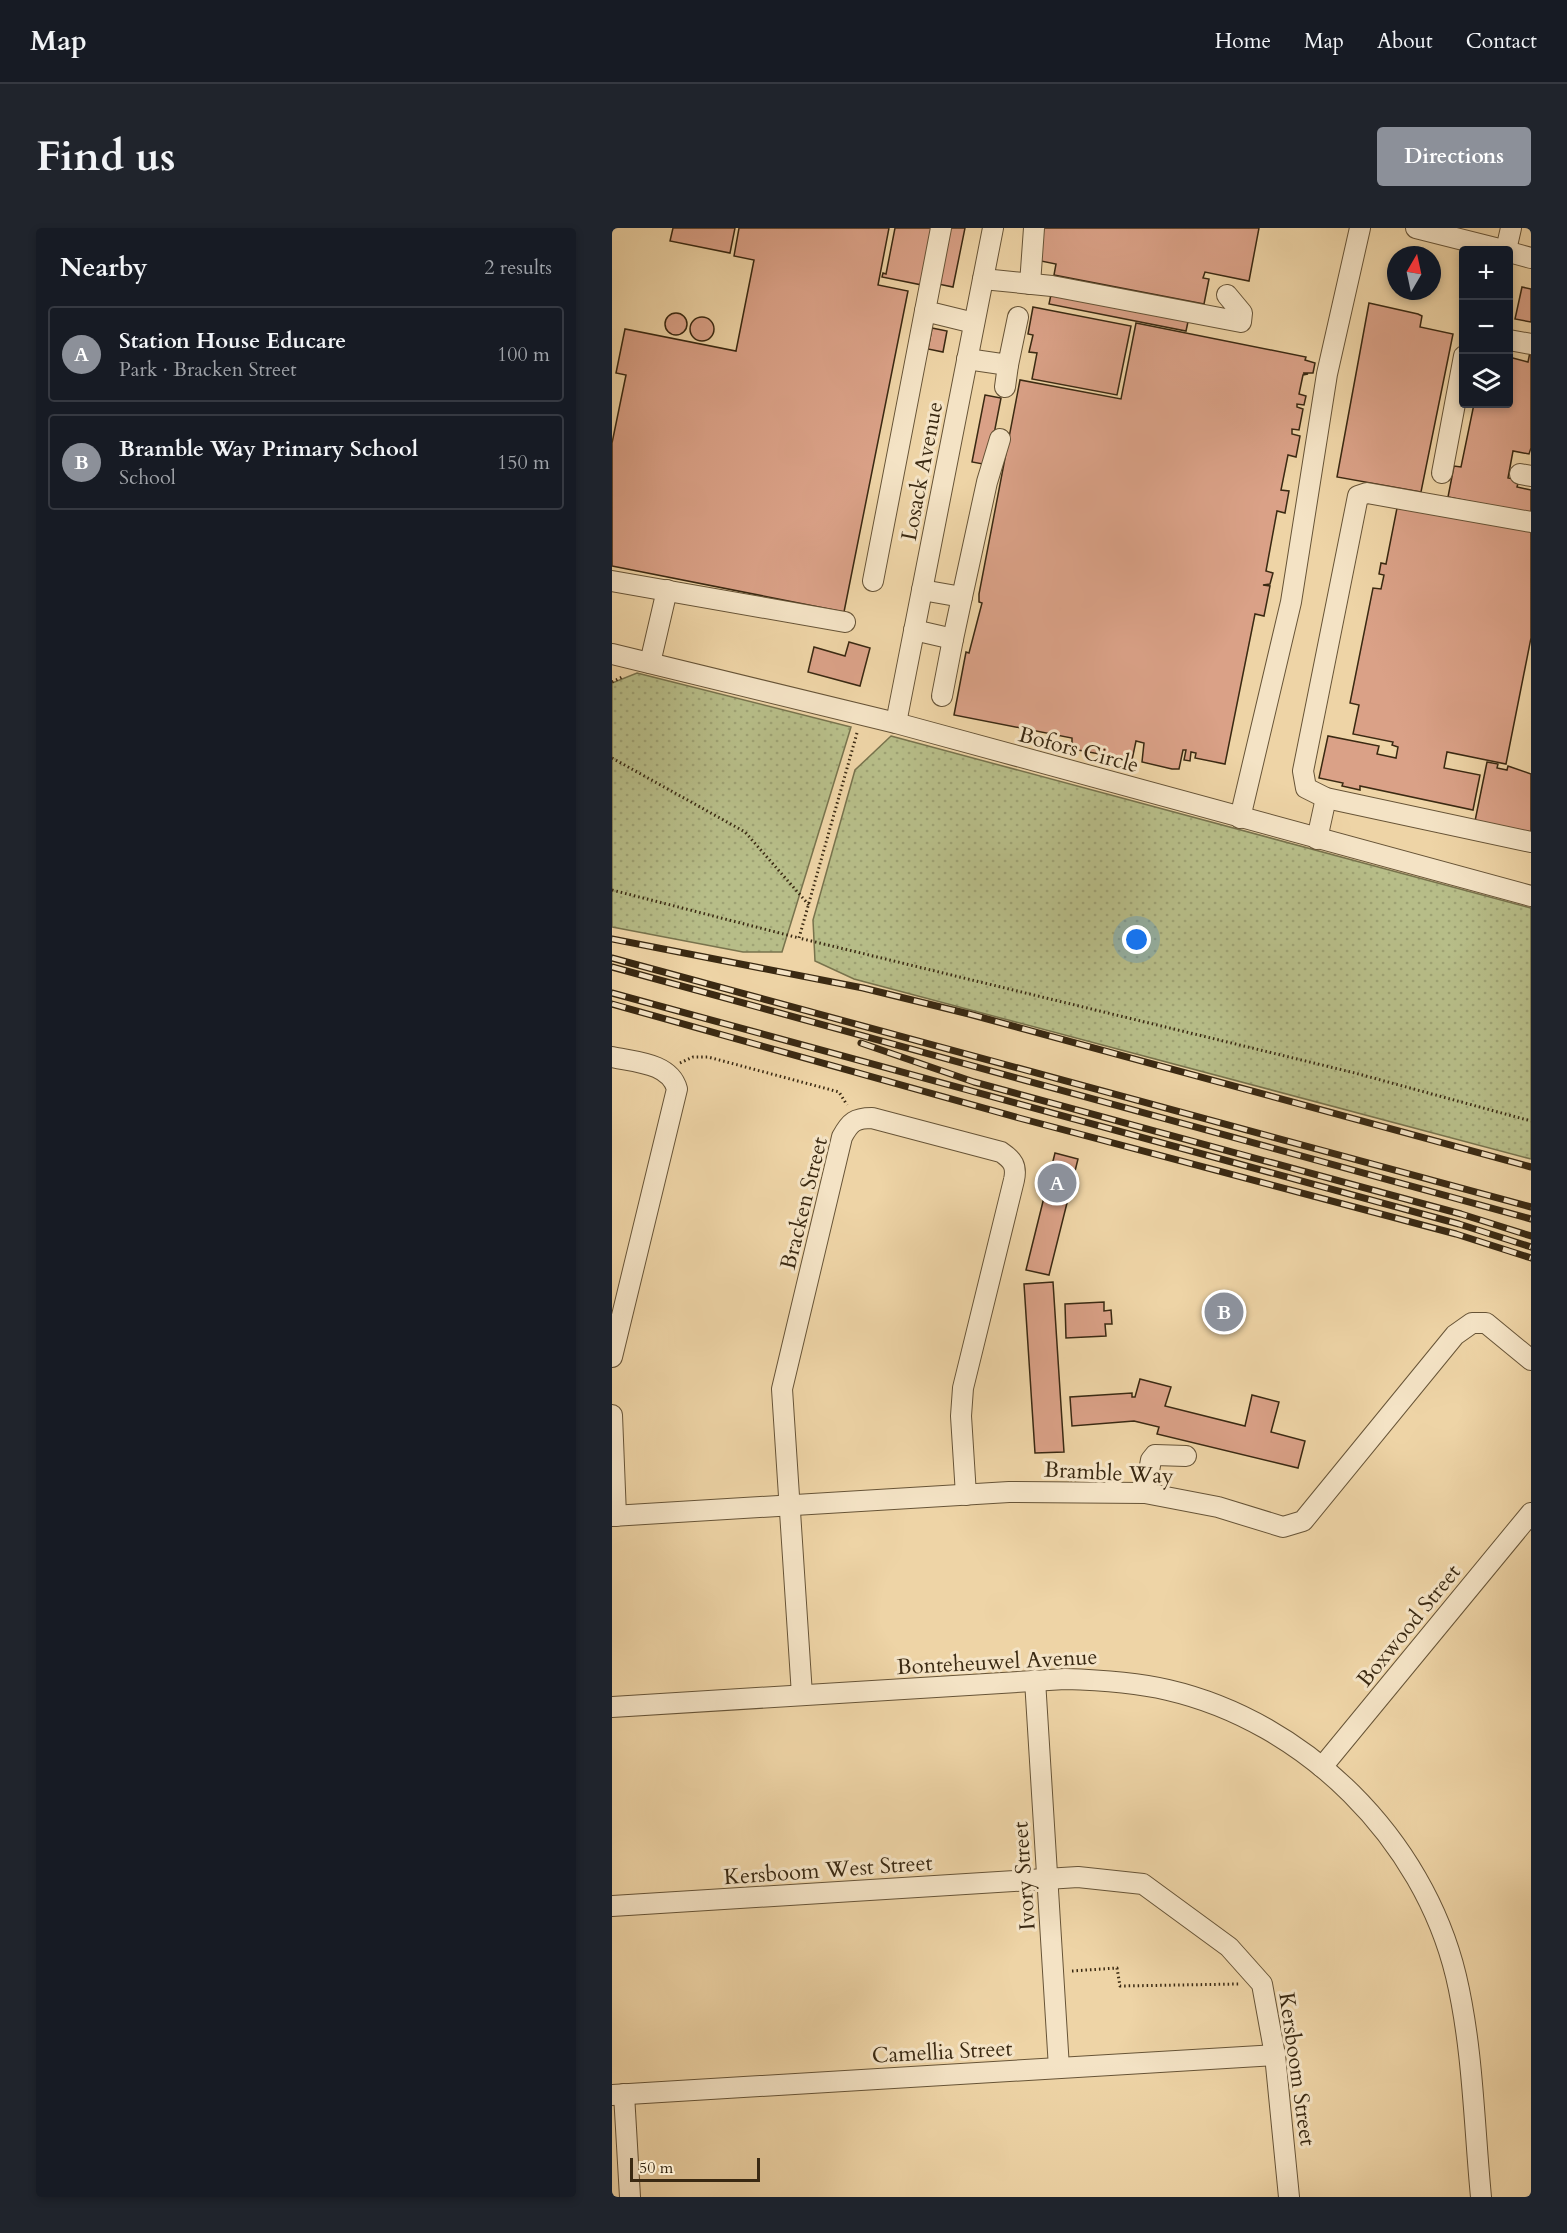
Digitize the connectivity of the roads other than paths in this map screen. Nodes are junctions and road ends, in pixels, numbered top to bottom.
1 (941, 228) edge
2 (993, 228) edge
3 (1034, 228) edge
4 (1360, 228) edge
5 (1416, 228) edge
6 (1511, 228) edge
7 (1486, 246) edge
8 (1507, 246) edge
9 (1513, 253) edge
10 (1531, 258) edge
11 (983, 279) junction
12 (1030, 284) junction
13 (1227, 295) dead end
14 (925, 311) junction
15 (1018, 317) dead end
16 (974, 323) junction
17 (1513, 341) edge
18 (1531, 344) edge
19 (967, 359) junction
20 (1008, 365) junction
21 (1459, 383) edge
22 (1005, 387) dead end
23 (1000, 439) dead end
24 (1442, 473) dead end
25 (1531, 522) edge
26 (612, 581) edge
27 (873, 581) dead end
28 (922, 590) junction
29 (667, 591) junction
30 (962, 597) junction
31 (845, 622) dead end
32 (914, 630) junction
33 (953, 639) junction
34 (612, 654) edge
35 (650, 663) junction
36 (942, 696) dead end
37 (896, 723) junction
38 (1326, 798) junction
39 (1240, 818) junction
40 (1317, 839) junction
41 (1531, 842) edge
42 (1531, 896) edge
43 (612, 1057) edge
44 (612, 1357) edge
45 (1531, 1360) edge
46 (612, 1415) edge
47 (1186, 1456) dead end
48 (1146, 1493) junction
49 (966, 1495) junction
50 (789, 1506) junction
51 (1531, 1513) edge
52 (614, 1516) edge
53 (1035, 1680) junction
54 (802, 1695) junction
55 (612, 1707) edge
56 (1322, 1767) junction
57 (1048, 1879) junction
58 (612, 1906) edge
59 (1275, 2055) junction
60 (1059, 2068) junction
61 (618, 2095) edge
62 (630, 2197) edge
63 (1289, 2197) edge
64 (1481, 2197) edge

1 - 14 street
2 - 11 street, Losack Avenue
3 - 12 street
4 - 39 street
5 - 7 street
6 - 8 street
9 - 10 street
11 - 12 street
11 - 16 street, Losack Avenue
12 - 13 street
14 - 16 street
14 - 27 street
15 - 20 street
16 - 19 street, Losack Avenue
17 - 18 street
19 - 20 street
19 - 28 street, Losack Avenue
20 - 22 street
21 - 24 street
23 - 30 street
25 - 38 street
26 - 29 street
28 - 30 street
28 - 32 street, Losack Avenue
29 - 31 street
29 - 35 street
30 - 33 street
32 - 33 street
32 - 37 street, Losack Avenue
33 - 36 street
34 - 35 street, Bofors Circle
35 - 37 street, Bofors Circle
37 - 39 street, Bofors Circle
38 - 40 street
38 - 41 street
39 - 40 street, Bofors Circle
40 - 42 street, Bofors Circle
43 - 44 street
45 - 48 street, Bramble Way
46 - 52 street
47 - 48 street
48 - 49 street, Bramble Way
49 - 50 street, Bramble Way
49 - 50 street, Bracken Street
50 - 52 street, Bramble Way
50 - 54 street, Bracken Street
51 - 56 street, Boxwood Street
53 - 54 street, Bonteheuwel Avenue
53 - 56 street, Bonteheuwel Avenue
53 - 57 street, Ivory Street
54 - 55 street, Bonteheuwel Avenue
56 - 64 street, Bonteheuwel Avenue
57 - 58 street, Kersboom West Street
57 - 59 street, Kersboom Street
57 - 60 street, Ivory Street
59 - 60 street, Camellia Street
59 - 63 street, Kersboom Street
60 - 61 street, Camellia Street
61 - 62 street

